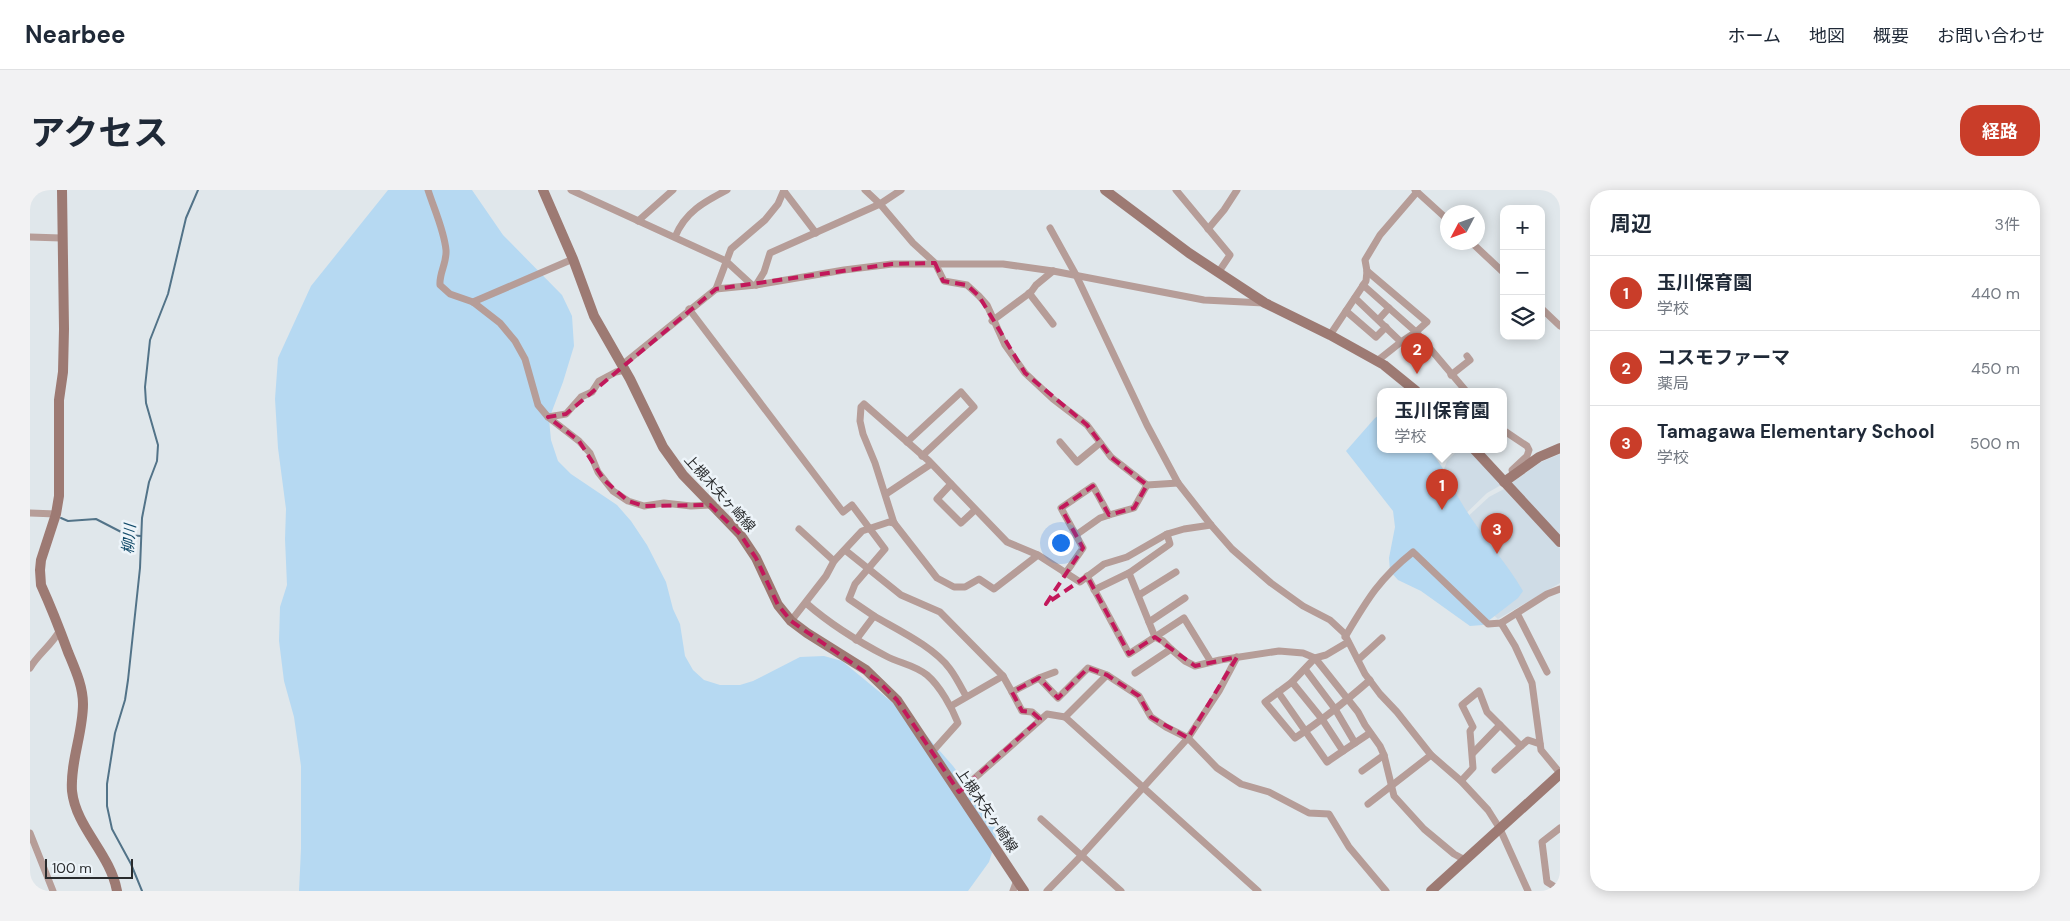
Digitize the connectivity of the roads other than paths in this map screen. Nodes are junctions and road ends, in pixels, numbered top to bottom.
1 (428, 190) edge
2 (542, 190) edge
3 (571, 190) edge
4 (674, 190) edge
5 (727, 190) edge
6 (784, 190) edge
7 (865, 190) edge
8 (901, 190) edge
9 (1105, 190) edge
10 (1176, 190) edge
11 (1237, 190) edge
12 (1416, 191) edge
13 (59, 192) edge
14 (880, 204) junction
15 (1440, 213) edge
16 (638, 221) junction
17 (1050, 228) dead end
18 (1208, 229) junction
19 (816, 233) junction
20 (30, 238) edge
21 (61, 238) junction
22 (675, 238) junction
23 (1480, 250) edge
24 (573, 259) junction
25 (727, 262) junction
26 (935, 264) junction
27 (1500, 269) edge
28 (1053, 271) junction
29 (1367, 271) junction
30 (1218, 273) junction
31 (1076, 275) junction
32 (754, 285) junction
33 (1363, 285) junction
34 (716, 289) junction
35 (1029, 294) junction
36 (1355, 298) junction
37 (473, 302) junction
38 (1266, 303) junction
39 (1390, 308) junction
40 (689, 309) junction
41 (1346, 311) junction
42 (1545, 312) edge
43 (1379, 319) junction
44 (992, 321) junction
45 (1053, 324) dead end
46 (1560, 326) edge
47 (1386, 327) junction
48 (1416, 332) junction
49 (1330, 335) junction
50 (1401, 342) junction
51 (1467, 356) dead end
52 (1377, 361) junction
53 (623, 368) junction
54 (1451, 375) junction
55 (1412, 388) edge
56 (1463, 388) edge
57 (548, 417) junction
58 (1507, 433) edge
59 (907, 442) junction
60 (1060, 442) dead end
61 (1100, 443) junction
62 (1560, 448) edge
63 (1478, 453) edge
64 (922, 456) junction
65 (931, 464) junction
66 (1513, 474) junction
67 (1504, 482) junction
68 (1178, 483) junction
69 (951, 484) junction
70 (1147, 485) junction
71 (886, 494) junction
72 (710, 505) junction
73 (976, 510) junction
74 (30, 513) edge
75 (56, 514) junction
76 (1109, 515) junction
77 (894, 523) junction
78 (1210, 525) junction
79 (871, 528) junction
80 (799, 529) dead end
81 (1167, 534) junction
82 (1076, 535) junction
83 (1560, 542) edge
84 (845, 550) junction
85 (1038, 555) junction
86 (834, 561) junction
87 (868, 568) junction
88 (1176, 572) dead end
89 (1129, 573) junction
90 (1065, 574) junction
91 (1087, 576) junction
92 (1560, 589) edge
93 (1094, 590) junction
94 (1139, 596) junction
95 (1185, 598) dead end
96 (806, 603) junction
97 (1517, 613) junction
98 (874, 616) junction
99 (791, 621) junction
100 (1150, 622) junction
101 (1501, 623) junction
102 (60, 630) junction
103 (1155, 637) junction
104 (1382, 638) dead end
105 (1347, 639) junction
106 (856, 640) junction
107 (1171, 650) junction
108 (1237, 656) junction
109 (1315, 658) junction
110 (1358, 660) junction
111 (1211, 662) junction
112 (30, 668) edge
113 (1305, 669) junction
114 (1055, 672) dead end
115 (1547, 672) dead end
116 (1135, 673) dead end
117 (1107, 675) junction
118 (1003, 676) junction
119 (1039, 678) junction
120 (1370, 680) junction
121 (1292, 682) junction
122 (1012, 692) junction
123 (1278, 692) junction
124 (966, 696) junction
125 (1349, 699) junction
126 (951, 706) junction
127 (1335, 709) junction
128 (1065, 717) junction
129 (1040, 719) junction
130 (1322, 719) junction
131 (1500, 725) junction
132 (1306, 731) junction
133 (1370, 733) junction
134 (1188, 738) junction
135 (1355, 743) junction
136 (1540, 744) junction
137 (1521, 746) junction
138 (1343, 751) junction
139 (932, 752) junction
140 (1473, 753) junction
141 (1384, 755) junction
142 (1431, 755) junction
143 (1495, 770) dead end
144 (1362, 771) dead end
145 (1560, 774) edge
146 (1461, 781) junction
147 (1391, 785) junction
148 (1142, 788) junction
149 (959, 792) junction
150 (1368, 804) dead end
151 (1041, 819) dead end
152 (1560, 828) edge
153 (1500, 829) junction
154 (30, 835) edge
155 (1082, 855) junction
156 (1465, 860) junction
157 (1017, 880) junction
158 (1560, 890) edge
159 (53, 891) edge
160 (117, 891) edge
161 (1013, 891) edge
162 (1024, 891) edge
163 (1047, 891) edge
164 (1121, 891) edge
165 (1258, 891) edge
166 (1386, 891) edge
167 (1431, 891) edge
168 (1528, 891) edge

1 - 37 street
2 - 24 street, 上槻木矢ヶ崎線
3 - 16 street
4 - 16 street
5 - 22 street
6 - 19 street
6 - 25 street
7 - 14 street
8 - 14 street
9 - 30 street
10 - 18 street
11 - 18 street
12 - 15 street
12 - 29 street
13 - 21 street
14 - 19 street
14 - 26 street
16 - 22 street
17 - 31 street
18 - 30 street
19 - 32 street
20 - 21 street
21 - 75 street
22 - 25 street
23 - 27 street
24 - 37 street
24 - 53 street, 上槻木矢ヶ崎線
25 - 32 street
25 - 34 street
26 - 28 street
26 - 32 street
26 - 44 street
28 - 31 street
28 - 35 street
29 - 33 street
29 - 48 street
30 - 38 street
31 - 38 street
31 - 68 street
32 - 34 street
33 - 36 street
33 - 39 street
34 - 40 street
35 - 44 street
35 - 45 street
36 - 41 street
36 - 43 street
37 - 57 street
38 - 49 street
39 - 43 street
39 - 48 street
40 - 53 street
40 - 79 street
41 - 47 street
41 - 49 street
42 - 46 street
43 - 47 street
44 - 61 street
47 - 50 street
48 - 50 street
48 - 54 street
49 - 52 street
50 - 52 street
51 - 54 street
52 - 55 street
53 - 57 street
53 - 72 street, 上槻木矢ヶ崎線
54 - 56 street
57 - 72 street
58 - 66 street
59 - 64 street
59 - 64 street
59 - 71 street
60 - 61 street
61 - 70 street
62 - 66 street
63 - 67 street
64 - 65 street
65 - 69 street
65 - 71 street
66 - 67 street
67 - 83 street
68 - 70 street
68 - 78 street
69 - 73 street
69 - 73 street
70 - 76 street
71 - 77 street
72 - 99 street, 上槻木矢ヶ崎線
73 - 85 street
74 - 75 street
75 - 102 street
76 - 82 street
76 - 82 street
77 - 79 street
77 - 85 street
78 - 81 street
78 - 105 street
79 - 84 street
79 - 87 street
80 - 86 street
81 - 89 street
81 - 91 street
82 - 90 street
84 - 86 street
84 - 87 street
85 - 90 street
86 - 96 street
87 - 98 street
87 - 118 street
88 - 94 street
89 - 93 street
89 - 94 street
90 - 91 street
91 - 93 street
92 - 97 street
93 - 103 street
94 - 100 street
95 - 100 street
96 - 99 street
96 - 106 street
97 - 101 street
97 - 115 street
98 - 106 street
98 - 124 street
99 - 139 street, 上槻木矢ヶ崎線
100 - 103 street
101 - 105 street
101 - 136 street
102 - 112 street
102 - 160 street
103 - 107 street
103 - 111 street
104 - 110 street
105 - 109 street
105 - 110 street
106 - 126 street
107 - 111 street
107 - 116 street
108 - 109 street
108 - 111 street
108 - 134 street
109 - 113 street
109 - 125 street
110 - 120 street
113 - 121 street
113 - 127 street
114 - 119 street
117 - 119 street
117 - 128 street
117 - 134 street
118 - 122 street
118 - 124 street
119 - 122 street
120 - 125 street
120 - 142 street
121 - 123 street
121 - 130 street
122 - 129 street
123 - 132 street
123 - 132 street
124 - 126 street
125 - 127 street
125 - 133 street
126 - 139 street
127 - 130 street
127 - 135 street
128 - 129 street
128 - 148 street
129 - 149 street
130 - 132 street
130 - 138 street
131 - 137 street
131 - 140 street
131 - 140 street
132 - 138 street
133 - 135 street
133 - 141 street
134 - 148 street
134 - 166 street
135 - 138 street
136 - 137 street
136 - 145 street
137 - 143 street
139 - 149 street, 上槻木矢ヶ崎線
140 - 146 street
141 - 144 street
141 - 147 street
142 - 146 street
142 - 147 street
145 - 153 street
146 - 153 street
147 - 150 street
147 - 156 street
148 - 155 street
148 - 165 street
149 - 157 street, 上槻木矢ヶ崎線
151 - 155 street
152 - 158 street
153 - 156 street
153 - 168 street
154 - 159 street
155 - 163 street
155 - 164 street
156 - 167 street
157 - 161 street
157 - 162 street, 上槻木矢ヶ崎線

